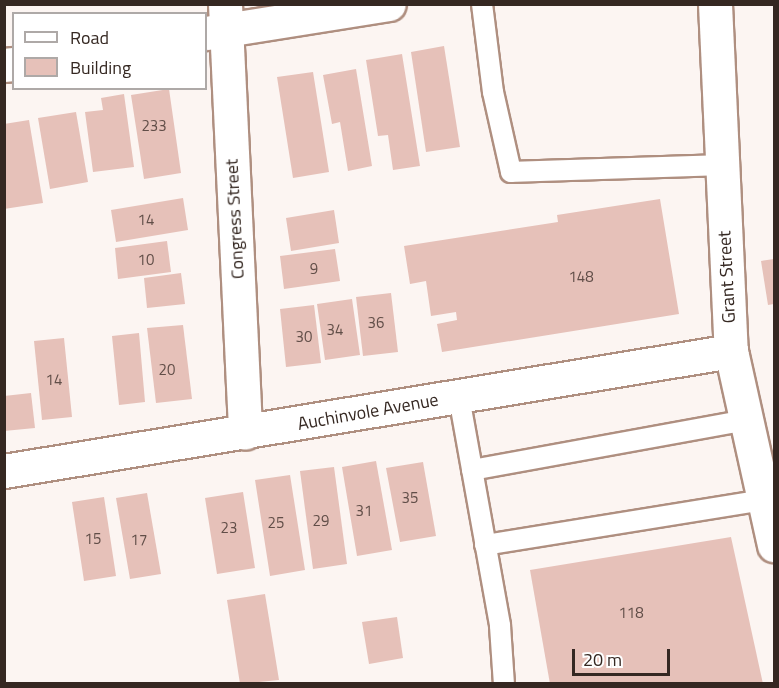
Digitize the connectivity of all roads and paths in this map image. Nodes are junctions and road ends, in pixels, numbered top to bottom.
1 (389, 4) edge
2 (482, 4) edge
3 (715, 4) edge
4 (219, 23) edge
5 (722, 165) junction
6 (731, 351) junction
7 (459, 397) junction
8 (747, 420) junction
9 (245, 433) junction
10 (472, 470) junction
11 (4, 471) edge
12 (769, 499) edge
13 (774, 544) edge
14 (486, 545) junction
15 (504, 684) edge

1 - 4 street
2 - 5 lane
3 - 5 street, Grant Street
4 - 9 street, Congress Street
5 - 6 street, Grant Street
6 - 7 street, Auchinvole Avenue
6 - 8 street, Grant Street
7 - 9 street, Auchinvole Avenue
7 - 10 lane
8 - 10 lane
8 - 12 street, Grant Street
9 - 11 street, Auchinvole Avenue
10 - 14 lane
12 - 13 street, Grant Street
12 - 14 lane
14 - 15 lane

